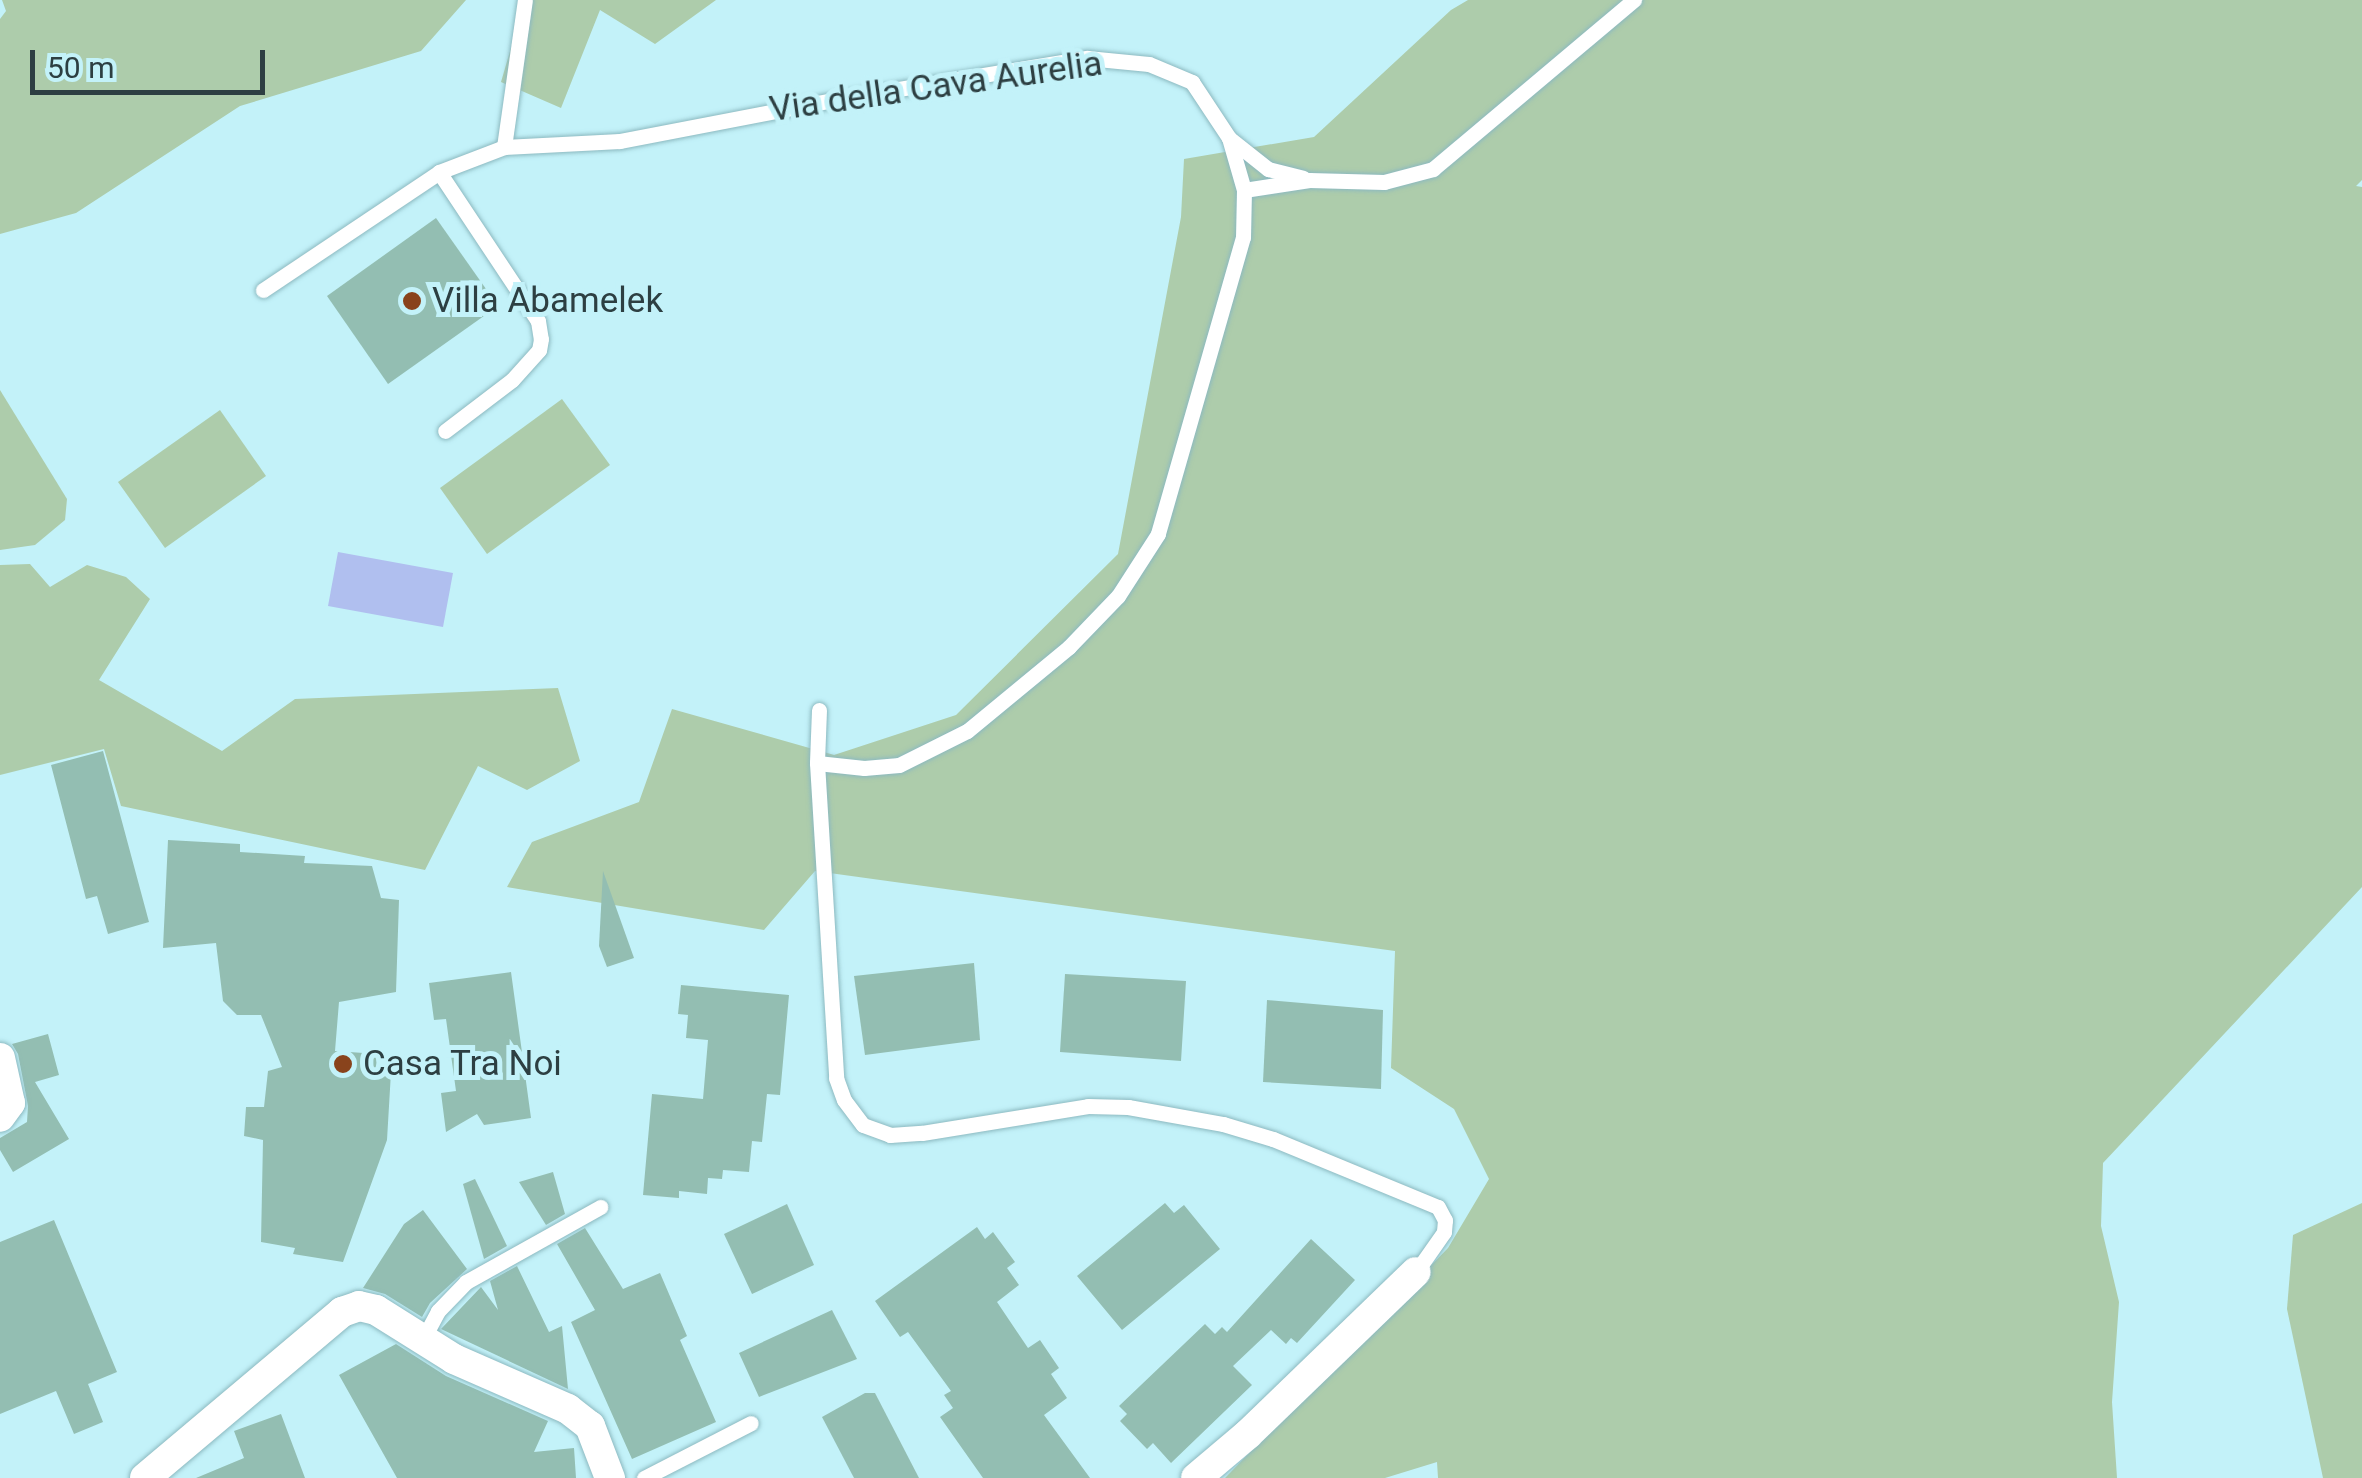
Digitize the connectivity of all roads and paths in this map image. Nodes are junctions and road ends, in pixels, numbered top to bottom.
1 (525, 0) edge
2 (1634, 0) edge
3 (1229, 138) junction
4 (504, 147) junction
5 (439, 172) junction
6 (1310, 180) junction
7 (1244, 190) junction
8 (263, 290) dead end
9 (446, 430) dead end
10 (819, 710) dead end
11 (817, 763) junction
12 (0, 1058) edge
13 (0, 1117) edge
14 (600, 1207) dead end
15 (1416, 1272) joint
16 (421, 1343) junction
17 (751, 1424) dead end
18 (146, 1478) edge
19 (610, 1478) edge
20 (644, 1478) edge
21 (1196, 1478) edge

1 - 4 lane
2 - 6 lane
3 - 4 lane, Via della Cava Aurelia
3 - 6 lane
3 - 7 lane, Via della Cava Aurelia
4 - 5 lane, Via della Cava Aurelia
5 - 8 lane, Via della Cava Aurelia
5 - 9 lane
6 - 7 lane
7 - 11 lane, Via della Cava Aurelia
10 - 11 lane
11 - 15 lane
12 - 13 street
14 - 16 lane
15 - 21 street
16 - 18 street
16 - 19 street
17 - 20 lane

